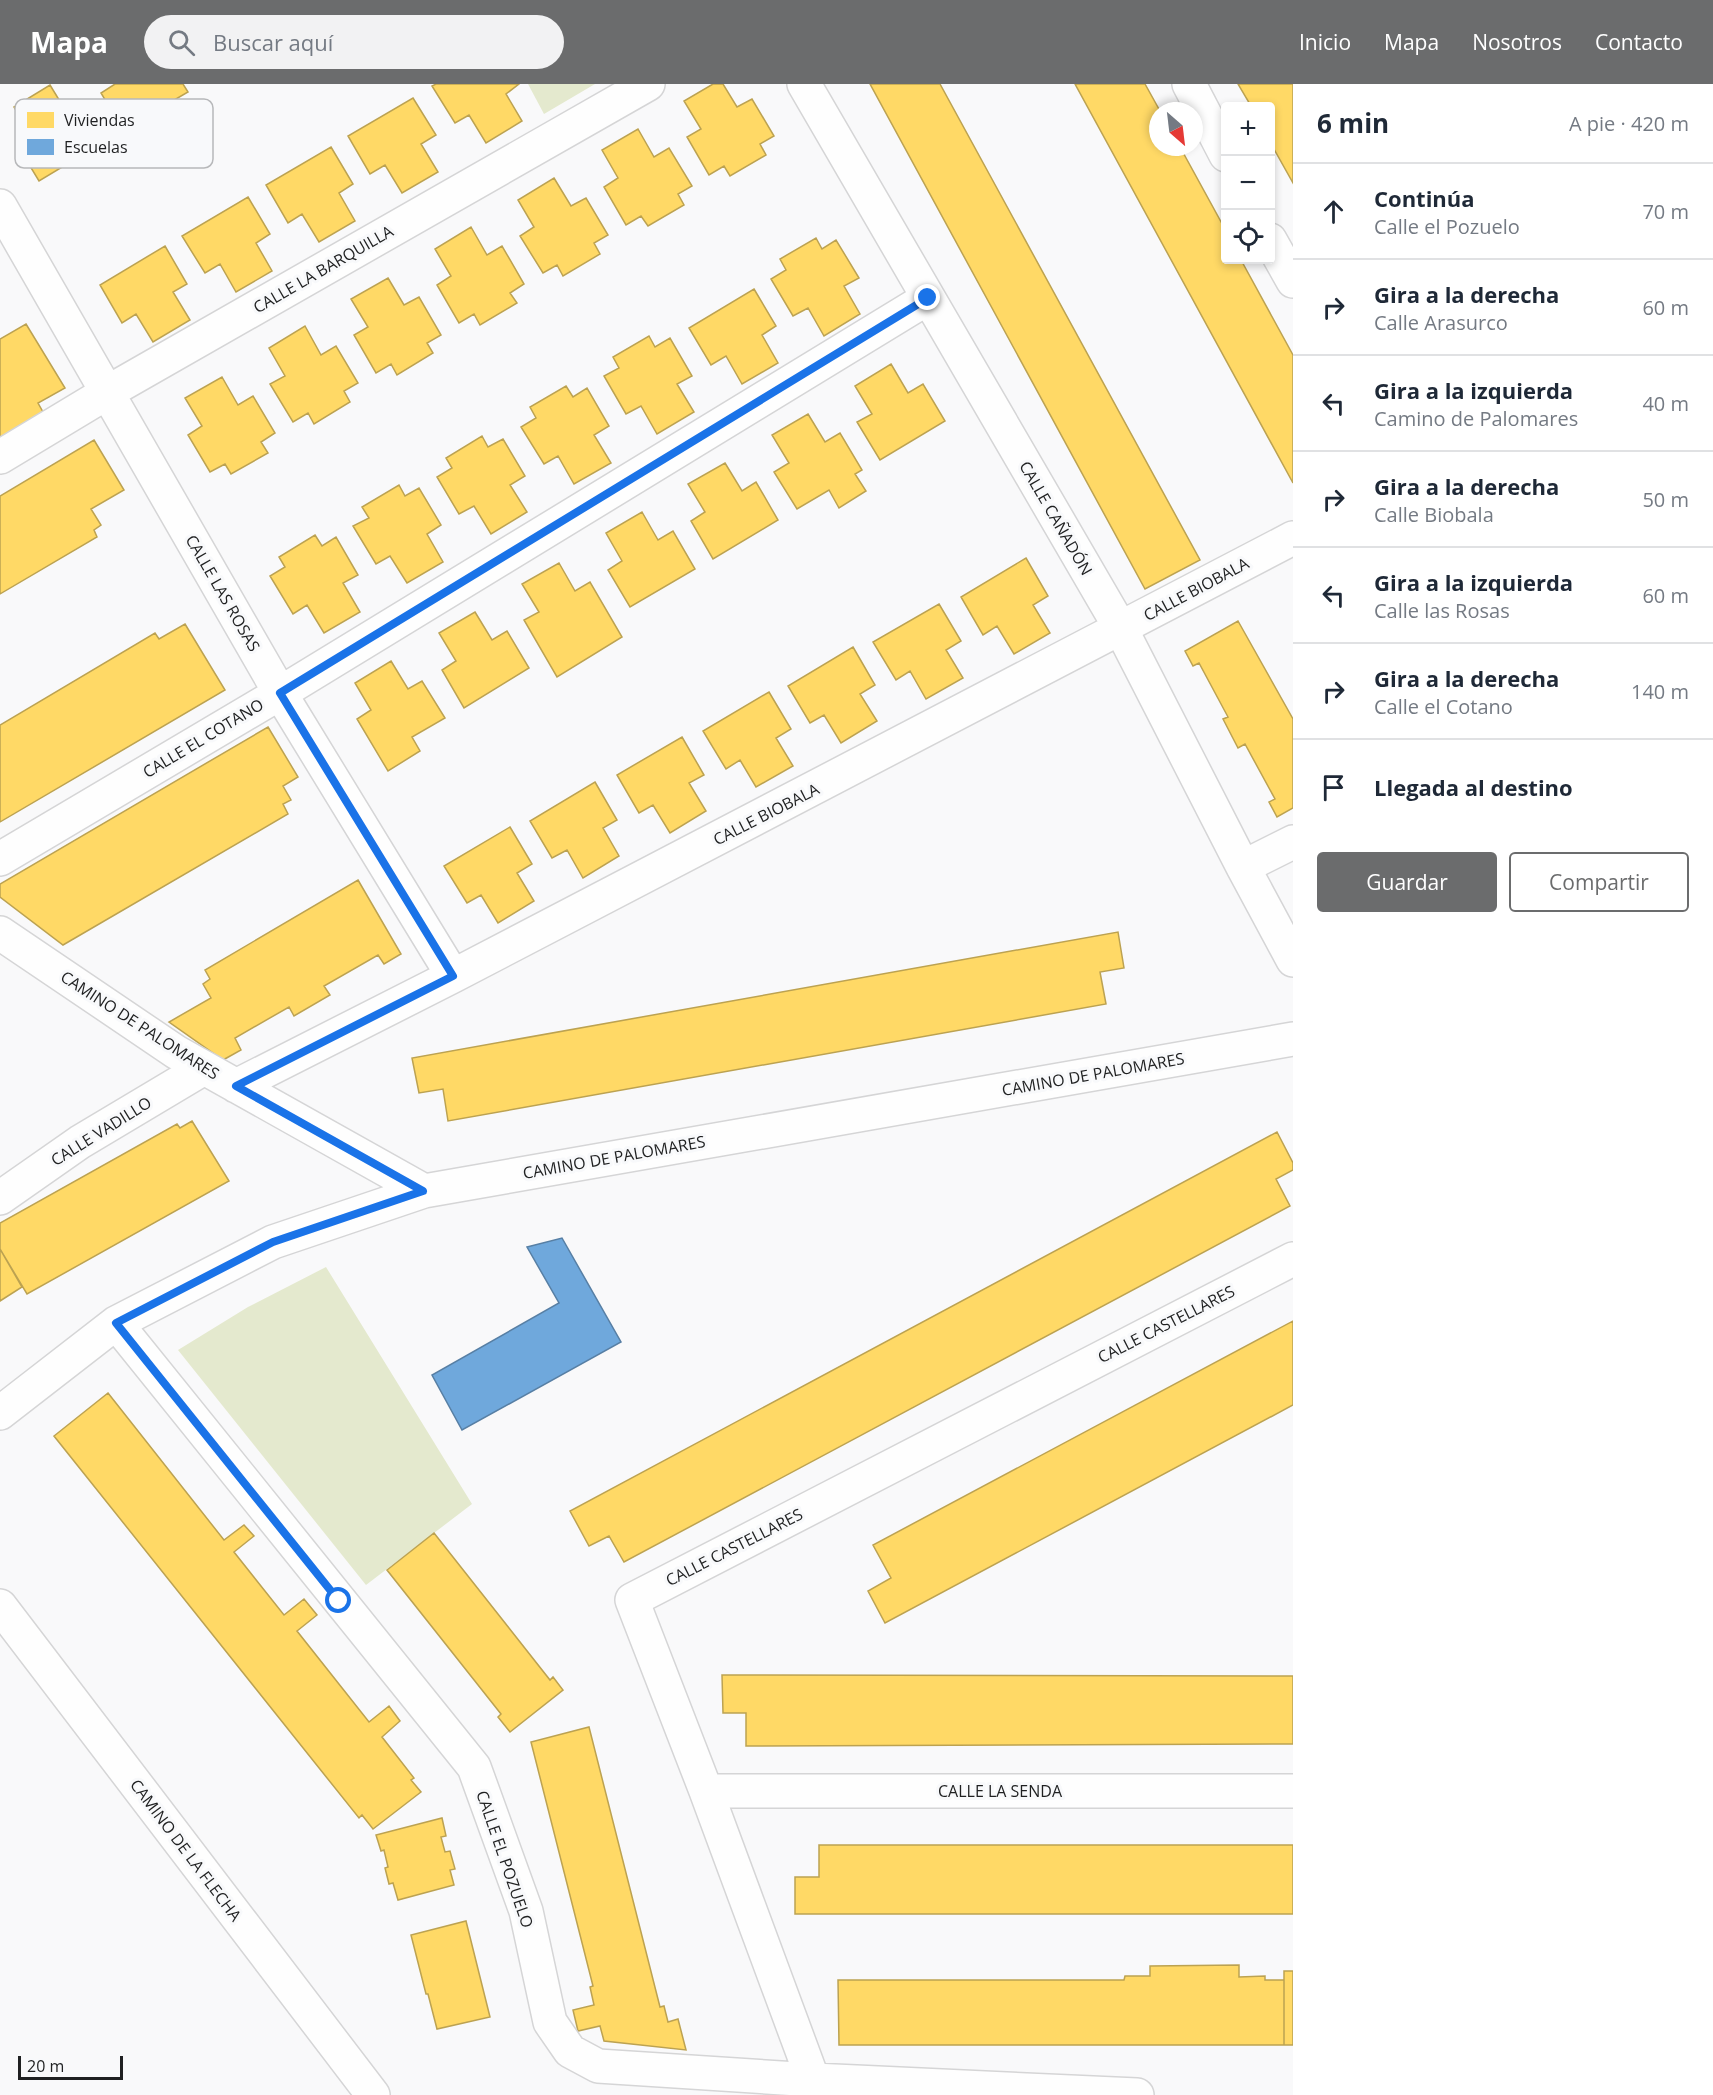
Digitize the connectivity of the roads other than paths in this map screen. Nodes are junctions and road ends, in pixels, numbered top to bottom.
1 (648, 84) edge
2 (804, 84) edge
3 (1189, 84) edge
4 (1221, 145) edge
5 (0, 206) edge
6 (1275, 249) edge
7 (1293, 281) edge
8 (928, 298) junction
9 (108, 392) junction
10 (0, 457) edge
11 (1293, 537) edge
12 (1120, 629) junction
13 (280, 693) junction
14 (1293, 842) edge
15 (0, 859) edge
16 (1242, 867) junction
17 (0, 933) edge
18 (1293, 960) edge
19 (453, 976) junction
20 (1293, 1039) edge
21 (204, 1068) junction
22 (236, 1086) junction
23 (423, 1191) junction
24 (0, 1198) edge
25 (1293, 1259) edge
26 (116, 1323) junction
27 (0, 1413) edge
28 (0, 1606) edge
29 (706, 1791) junction
30 (1293, 1791) edge
31 (813, 2080) junction
32 (373, 2095) edge
33 (1137, 2095) edge

1 - 9 street, CALLE LA BARQUILLA
2 - 8 street, CALLE CAÑADÓN
3 - 4 street
5 - 9 street, CALLE LAS ROSAS
6 - 7 street
8 - 12 street, CALLE CAÑADÓN
8 - 13 street, CALLE EL COTANO
9 - 10 street, CALLE LA BARQUILLA
9 - 13 street, CALLE LAS ROSAS
11 - 12 street, CALLE BIOBALA
12 - 16 street, CALLE CAÑADÓN
12 - 19 street, CALLE BIOBALA
13 - 15 street, CALLE EL COTANO
13 - 19 street, CALLE LAS ROSAS
14 - 16 street
16 - 18 street, CALLE CAÑADÓN
17 - 21 street, CAMINO DE PALOMARES
19 - 22 street, CALLE BIOBALA
20 - 23 street, CAMINO DE PALOMARES
21 - 22 street, CAMINO DE PALOMARES
21 - 24 street, CALLE VADILLO
22 - 23 street, CAMINO DE PALOMARES
23 - 26 street
25 - 29 street, CALLE CASTELLARES
26 - 27 street
26 - 31 street, CALLE EL POZUELO
28 - 32 street, CAMINO DE LA FLECHA
29 - 30 street, CALLE LA SENDA
29 - 31 street, CALLE CASTELLARES
31 - 33 street, CALLE EL POZUELO

